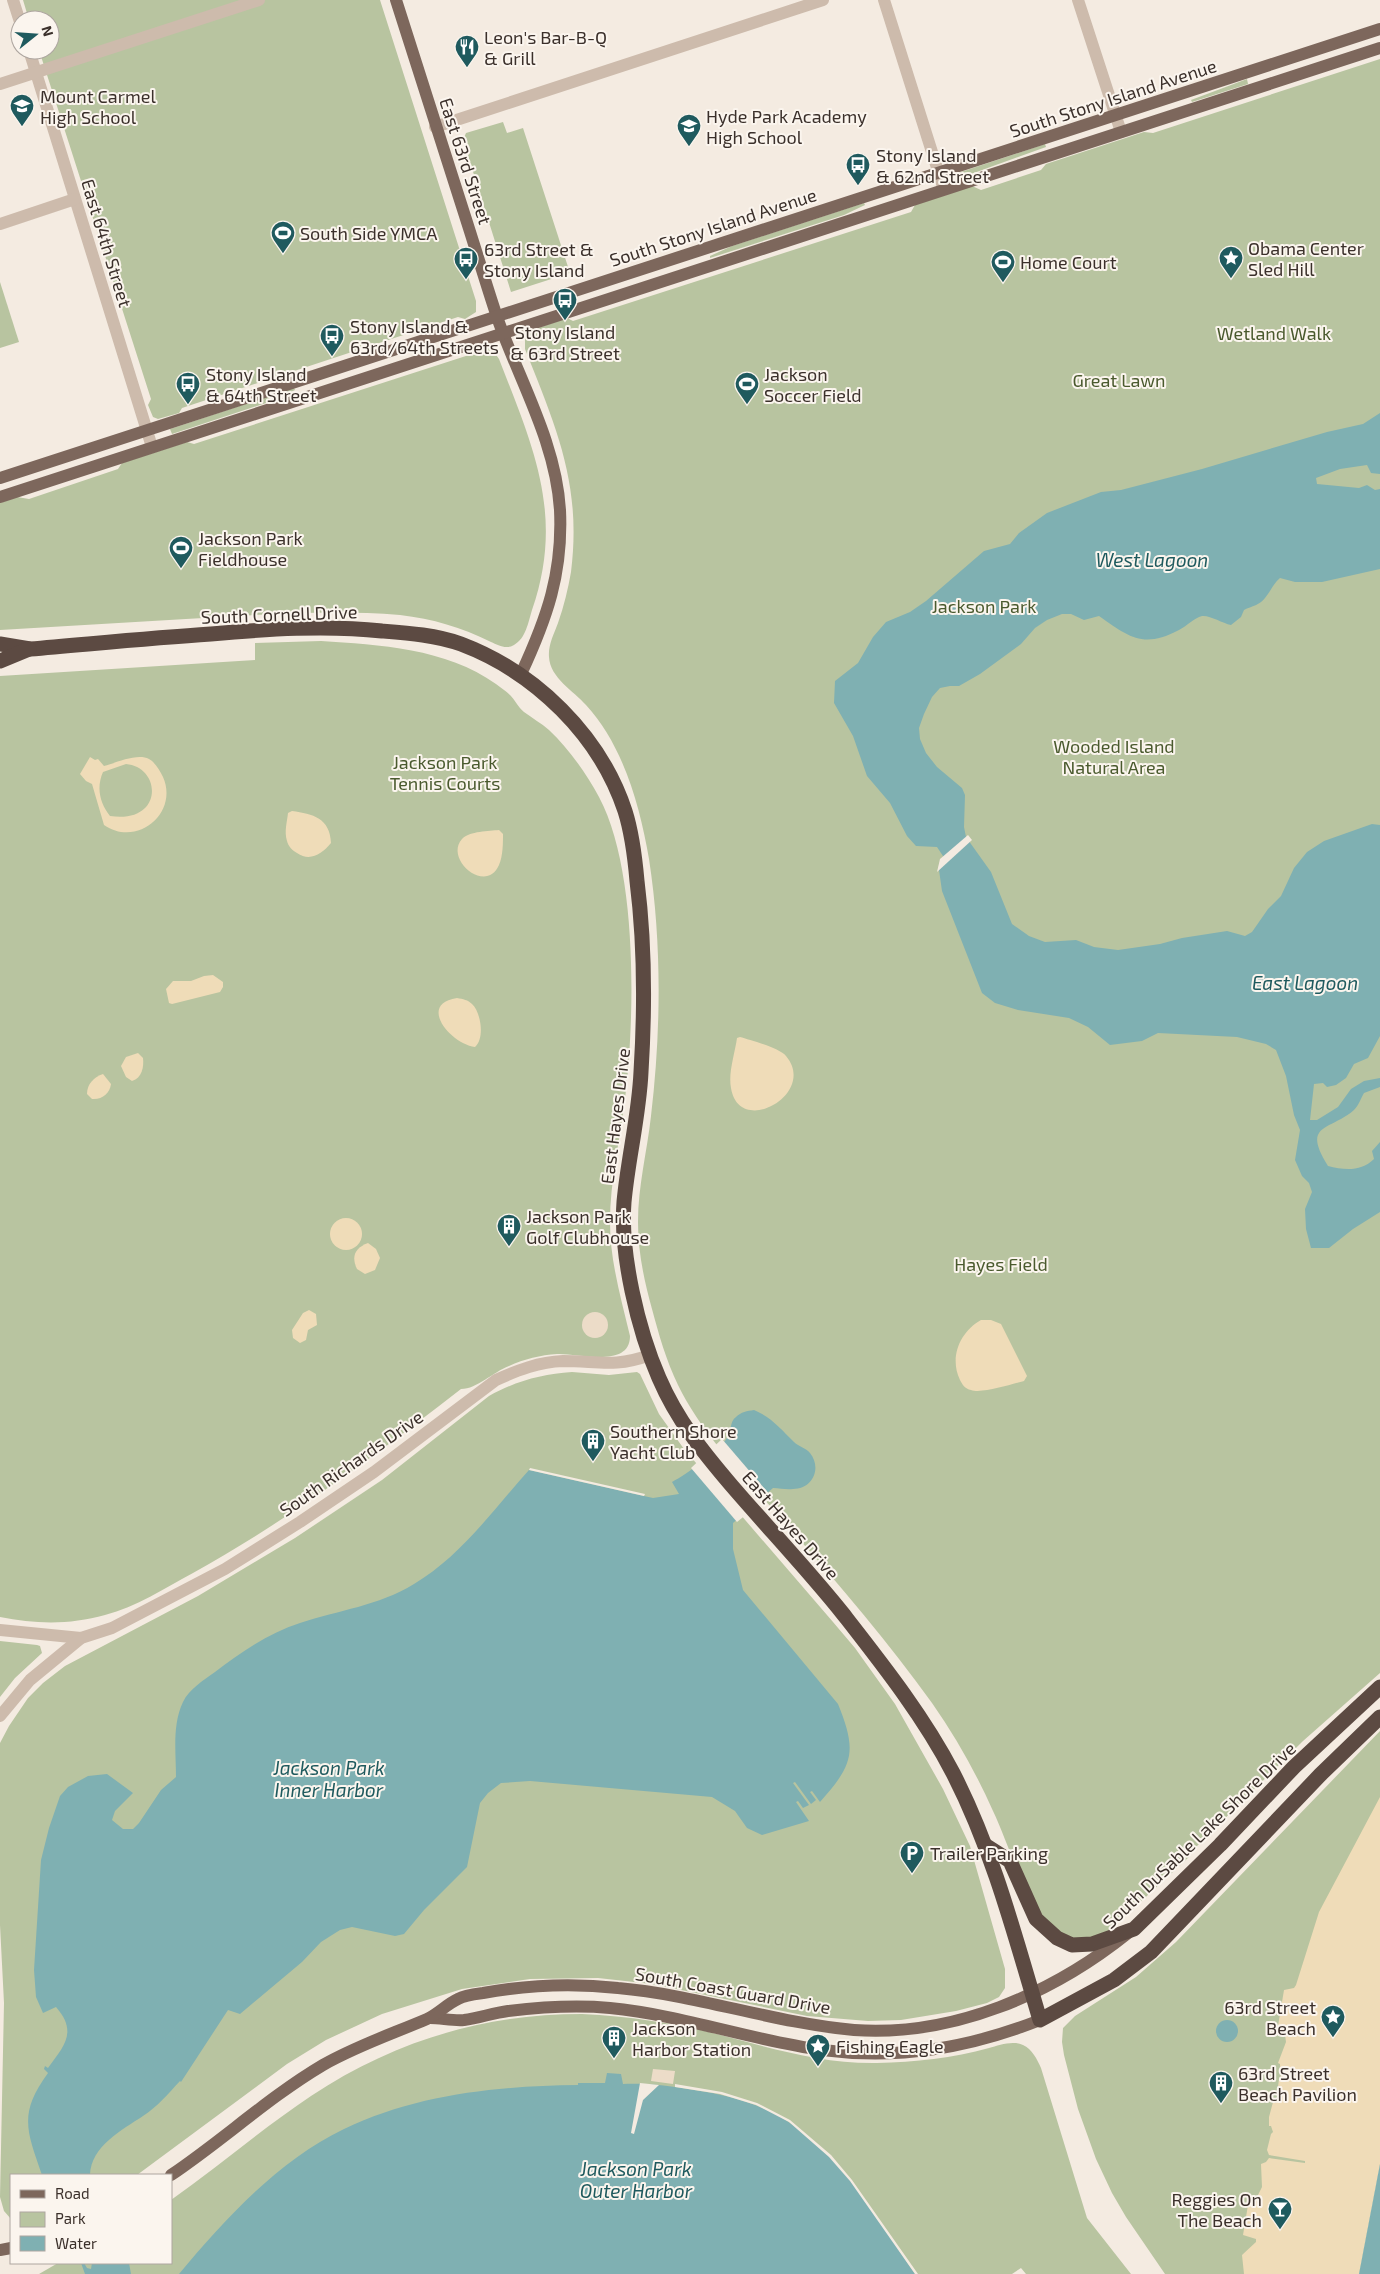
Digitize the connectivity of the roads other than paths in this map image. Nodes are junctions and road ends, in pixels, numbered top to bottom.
1 (259, 0) edge
2 (396, 0) edge
3 (823, 0) edge
4 (884, 0) edge
5 (1078, 0) edge
6 (1380, 29) edge
7 (1380, 48) edge
8 (32, 60) edge
9 (36, 72) junction
10 (0, 84) edge
11 (1115, 115) junction
12 (435, 127) junction
13 (1121, 132) junction
14 (938, 172) junction
15 (944, 190) junction
16 (75, 199) junction
17 (0, 224) edge
18 (497, 316) junction
19 (503, 332) junction
20 (146, 430) junction
21 (152, 447) junction
22 (0, 478) edge
23 (0, 497) edge
24 (0, 644) edge
25 (30, 649) junction
26 (0, 661) edge
27 (521, 674) junction
28 (650, 1355) junction
29 (0, 1630) edge
30 (81, 1638) junction
31 (1380, 1687) edge
32 (0, 1716) edge
33 (1380, 1717) edge
34 (985, 1845) junction
35 (1134, 1929) junction
36 (1033, 1995) junction
37 (430, 2018) junction
38 (1040, 2020) junction
39 (172, 2174) edge

1 - 9 street
2 - 12 main road, East 63rd Street
3 - 12 street
4 - 14 street
5 - 11 street
6 - 11 main road, South Stony Island Avenue
7 - 13 main road, South Stony Island Avenue
8 - 9 street, East 64th Street
9 - 10 street
9 - 16 street, East 64th Street
11 - 13 street
11 - 14 main road, South Stony Island Avenue
12 - 18 main road, East 63rd Street
13 - 15 main road, South Stony Island Avenue
14 - 15 street
14 - 18 main road, South Stony Island Avenue
15 - 19 main road, South Stony Island Avenue
16 - 17 street
16 - 20 street, East 64th Street
18 - 19 main road, East 63rd Street
18 - 20 main road, South Stony Island Avenue
19 - 21 main road, South Stony Island Avenue
19 - 27 main road
20 - 21 street, East 64th Street
20 - 22 main road, South Stony Island Avenue
21 - 23 main road, South Stony Island Avenue
24 - 25 highway, South Cornell Drive
25 - 26 highway, South Cornell Drive
25 - 27 highway, South Cornell Drive
27 - 28 highway, East Hayes Drive
28 - 30 street, South Richards Drive
28 - 34 highway, East Hayes Drive
29 - 30 street, South Richards Drive
30 - 32 street, South Richards Drive
31 - 35 highway, South DuSable Lake Shore Drive
33 - 38 highway
34 - 35 highway
34 - 36 highway, East Hayes Drive
35 - 36 main road, South DuSable Lake Shore Drive
36 - 37 main road, South Coast Guard Drive
36 - 38 highway, East Hayes Drive
37 - 38 main road, South Coast Guard Drive
37 - 39 main road, South Coast Guard Drive

